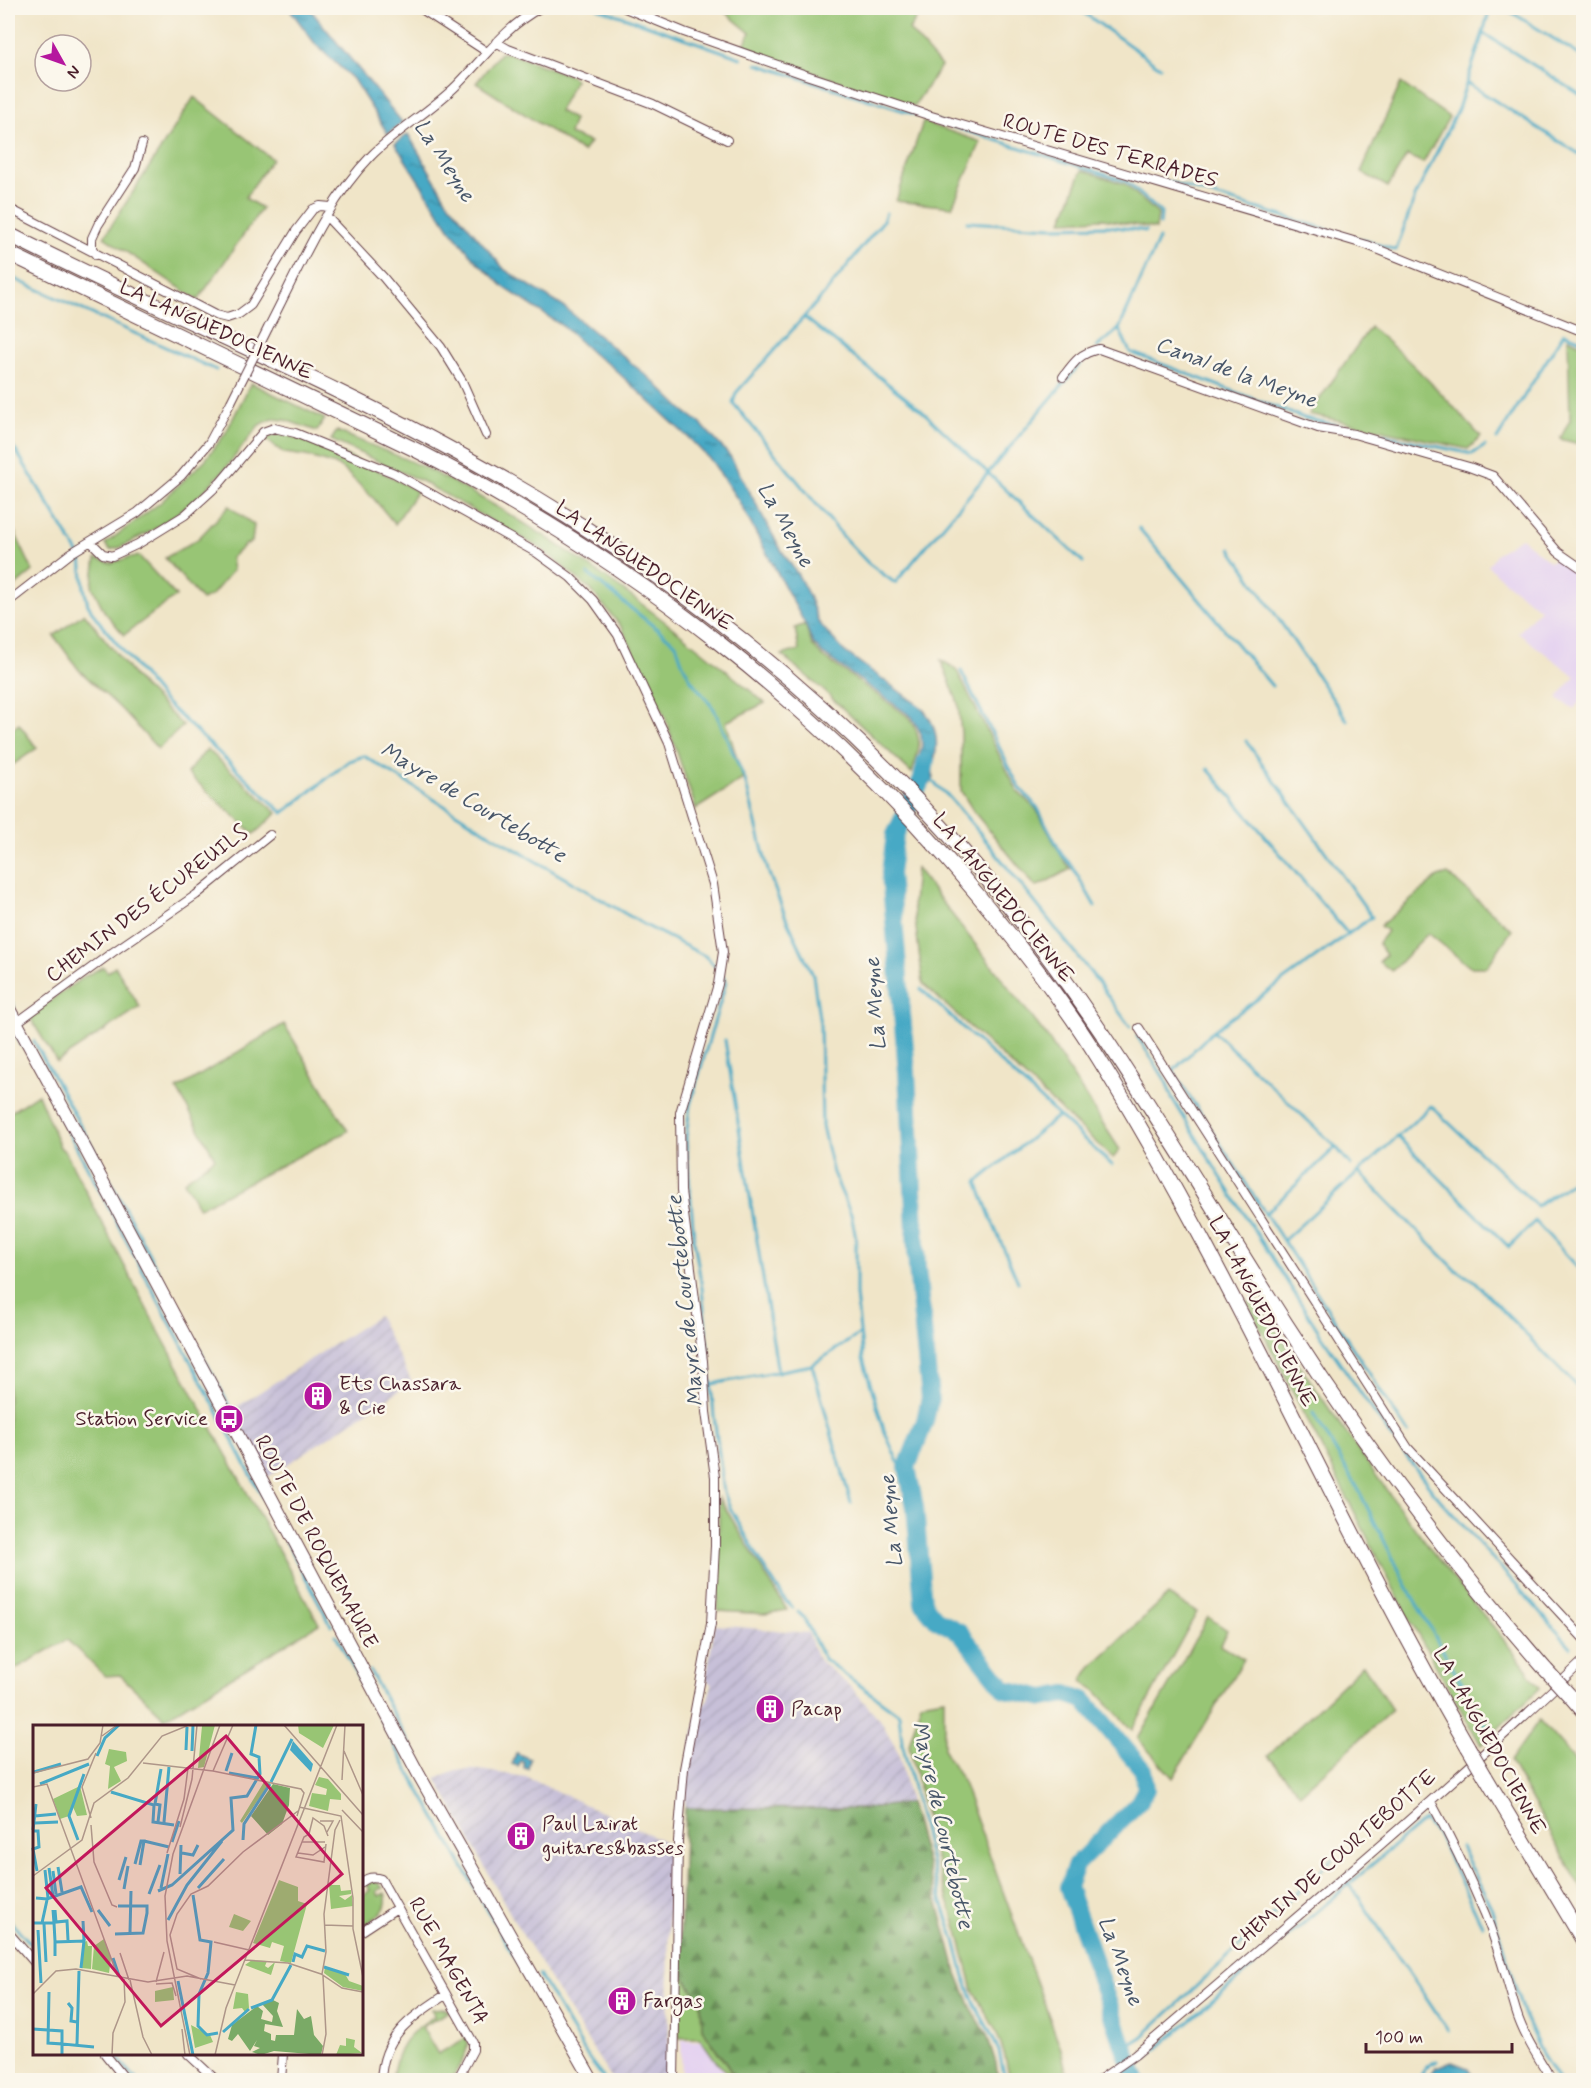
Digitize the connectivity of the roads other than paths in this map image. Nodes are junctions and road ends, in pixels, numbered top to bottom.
1 (420, 8) edge
2 (540, 8) edge
3 (625, 8) edge
4 (525, 11) edge
5 (496, 42) junction
6 (487, 52) junction
7 (727, 140) dead end
8 (142, 144) dead end
9 (331, 207) junction
10 (8, 208) edge
11 (326, 216) junction
12 (8, 234) edge
13 (8, 253) edge
14 (96, 255) junction
15 (1584, 332) edge
16 (1062, 377) dead end
17 (486, 435) dead end
18 (91, 542) junction
19 (1584, 570) edge
20 (8, 602) edge
21 (270, 835) dead end
22 (8, 1007) edge
23 (16, 1023) junction
24 (1139, 1028) dead end
25 (1584, 1639) edge
26 (1584, 1660) edge
27 (1584, 1712) edge
28 (1431, 1802) junction
29 (363, 1881) edge
30 (398, 1908) junction
31 (363, 1930) edge
32 (8, 1932) edge
33 (1584, 1942) edge
34 (33, 1961) edge
35 (445, 1995) junction
36 (106, 2055) edge
37 (189, 2055) edge
38 (283, 2055) edge
39 (126, 2080) edge
40 (216, 2080) edge
41 (281, 2080) edge
42 (381, 2080) edge
43 (457, 2080) edge
44 (594, 2080) edge
45 (675, 2080) edge
46 (1099, 2080) edge
47 (1551, 2080) edge

1 - 6 street
2 - 4 street
3 - 15 street, ROUTE DES TERRADES
4 - 5 street
5 - 6 street
5 - 7 street
6 - 9 street
8 - 14 street
9 - 11 street
9 - 14 street
10 - 14 street
11 - 17 street
11 - 18 street, bridge
12 - 27 highway, LA LANGUEDOCIENNE, bridge
13 - 33 highway, LA LANGUEDOCIENNE, bridge
16 - 19 street
18 - 20 street
18 - 45 street
21 - 23 street, CHEMIN DES ÉCUREUILS
22 - 23 main road, ROUTE DE ROQUEMAURE
23 - 44 main road, ROUTE DE ROQUEMAURE
24 - 25 street
26 - 28 street, CHEMIN DE COURTEBOTTE
28 - 46 street, CHEMIN DE COURTEBOTTE
28 - 47 street
29 - 30 street, RUE MAGENTA
30 - 31 street
30 - 35 street, RUE MAGENTA
32 - 34 street
35 - 42 street
35 - 43 street, RUE MAGENTA
36 - 39 street
37 - 40 street
38 - 41 street

